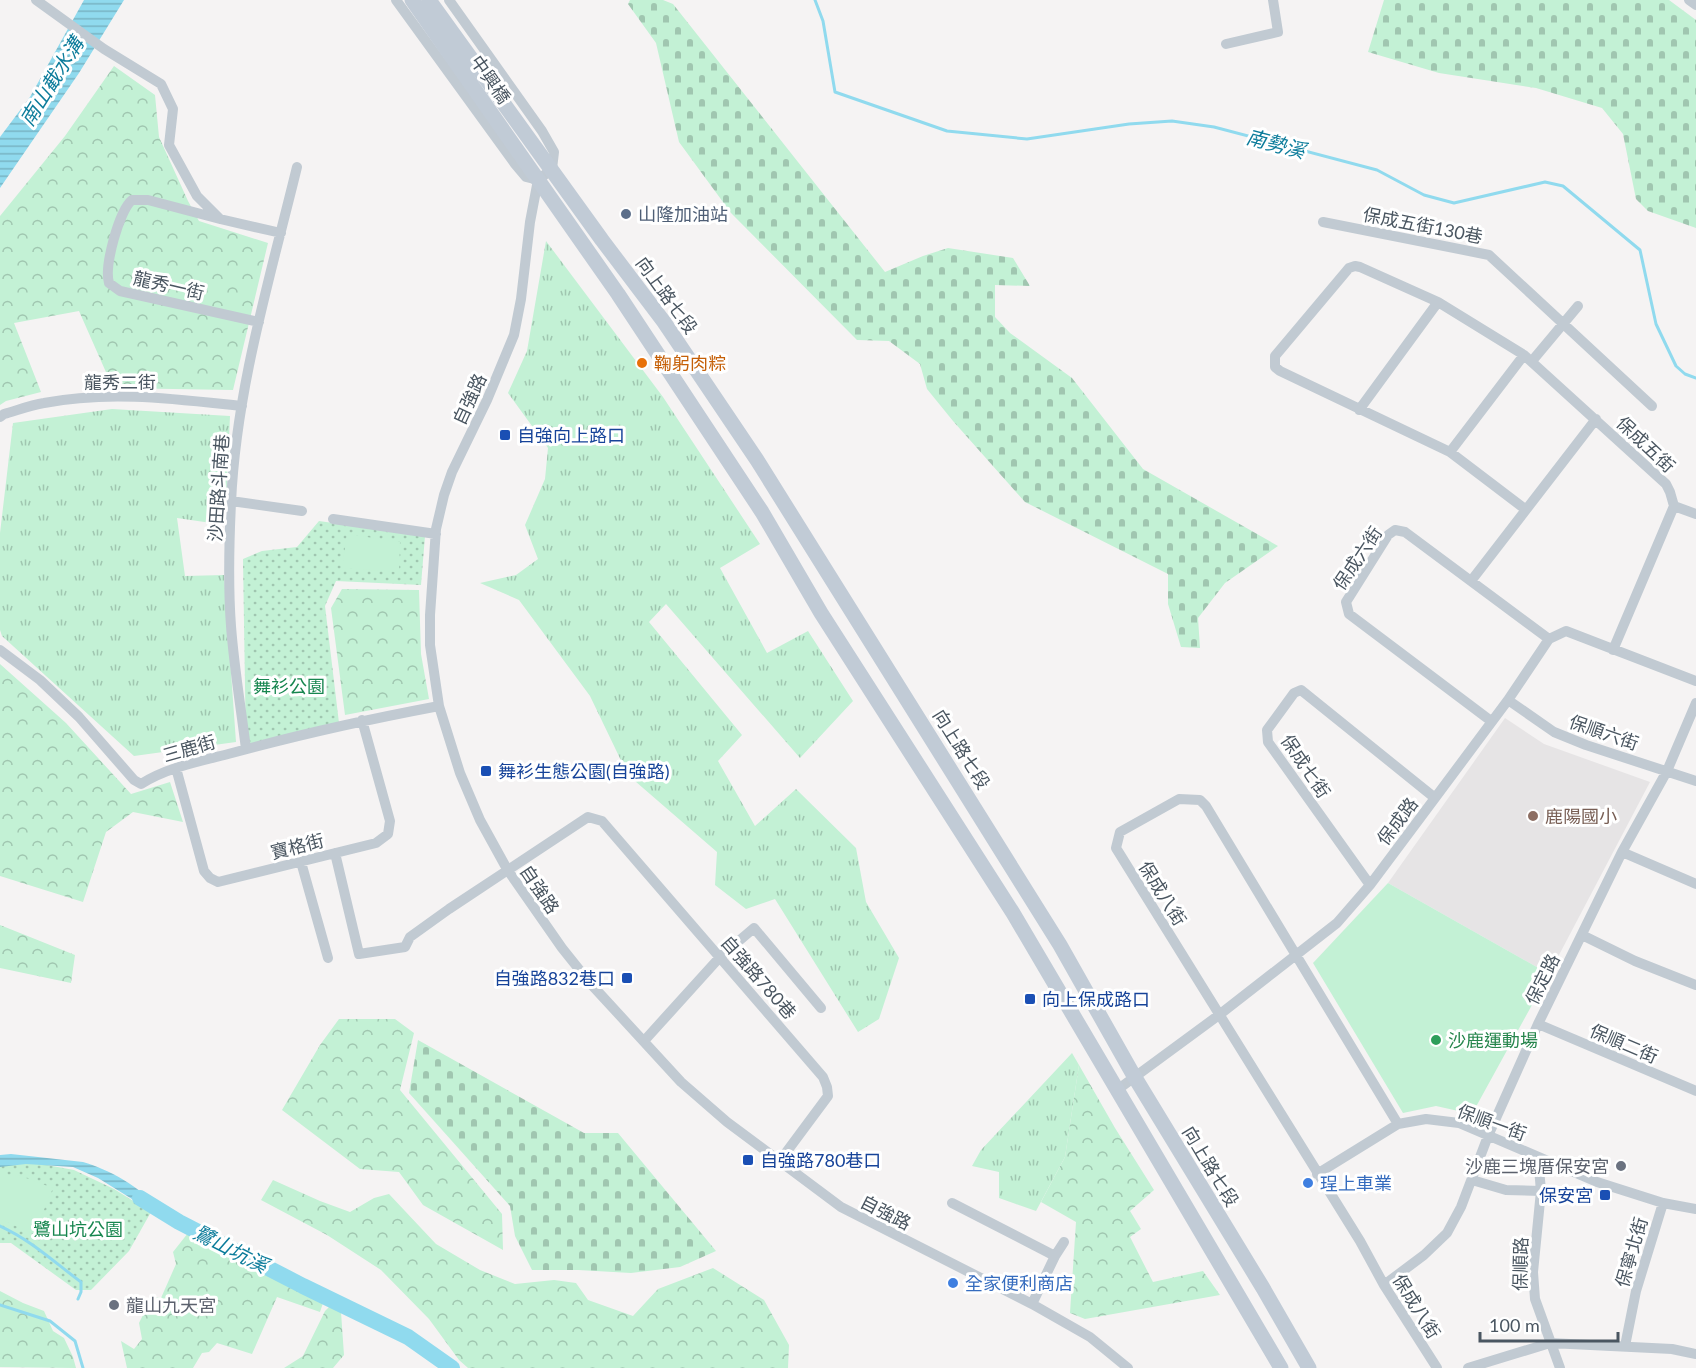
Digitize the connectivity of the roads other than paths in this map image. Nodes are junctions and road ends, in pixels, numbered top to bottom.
1 (36, 0) edge
2 (396, 0) edge
3 (412, 0) edge
4 (429, 0) edge
5 (449, 0) edge
6 (1273, 0) edge
7 (1689, 0) edge
8 (1696, 5) edge
9 (1226, 44) dead end
10 (297, 168) dead end
11 (552, 169) junction
12 (538, 180) junction
13 (220, 219) junction
14 (1323, 222) dead end
15 (281, 232) junction
16 (1438, 302) junction
17 (1578, 306) dead end
18 (259, 322) junction
19 (1563, 324) junction
20 (1528, 358) junction
21 (242, 406) junction
22 (1652, 406) dead end
23 (1359, 410) junction
24 (0, 417) edge
25 (1596, 419) junction
26 (1449, 452) junction
27 (231, 501) junction
28 (1674, 506) junction
29 (1525, 509) junction
30 (302, 511) dead end
31 (1696, 514) edge
32 (333, 519) dead end
33 (436, 534) junction
34 (1471, 581) junction
35 (1549, 639) junction
36 (0, 650) edge
37 (1613, 650) junction
38 (1696, 681) edge
39 (1508, 699) junction
40 (1696, 703) edge
41 (439, 706) junction
42 (362, 720) junction
43 (1491, 721) junction
44 (246, 749) junction
45 (176, 768) junction
46 (1667, 771) junction
47 (1696, 781) edge
48 (1435, 798) junction
49 (1622, 852) junction
50 (335, 854) junction
51 (301, 862) junction
52 (507, 869) junction
53 (1696, 884) edge
54 (1370, 885) junction
55 (1582, 935) junction
56 (1297, 955) junction
57 (720, 957) junction
58 (328, 958) dead end
59 (1696, 985) edge
60 (821, 1008) dead end
61 (1219, 1015) junction
62 (1538, 1024) junction
63 (644, 1041) junction
64 (1134, 1076) junction
65 (1117, 1090) junction
66 (1696, 1090) edge
67 (1398, 1124) junction
68 (1488, 1136) junction
69 (1538, 1157) junction
70 (779, 1162) junction
71 (1317, 1174) junction
72 (1472, 1180) junction
73 (1541, 1191) junction
74 (952, 1203) dead end
75 (1663, 1203) junction
76 (1696, 1209) edge
77 (1064, 1242) dead end
78 (1055, 1256) junction
79 (1384, 1285) junction
80 (1032, 1304) junction
81 (1550, 1343) junction
82 (1625, 1346) junction
83 (1696, 1354) edge
84 (1128, 1368) edge
85 (1281, 1368) edge
86 (1309, 1368) edge
87 (1437, 1368) edge
88 (1467, 1368) edge
89 (1560, 1368) edge

1 - 13 street
2 - 12 street
3 - 12 main road, 中興橋
4 - 11 main road, 中興橋
5 - 11 street
6 - 9 street
7 - 8 street
10 - 15 street, 沙田路斗南巷
11 - 12 street
11 - 64 main road, 向上路七段
12 - 33 street, 自強路
12 - 65 main road
13 - 15 street
13 - 18 street, 龍秀一街
14 - 19 street, 保成五街130巷
15 - 18 street, 沙田路斗南巷
16 - 20 street
16 - 23 street
16 - 23 street
17 - 19 street
18 - 21 street, 沙田路斗南巷
19 - 20 street
19 - 22 street, 保成五街130巷
20 - 25 street
20 - 26 street
21 - 24 street, 龍秀二街
21 - 27 street, 沙田路斗南巷
23 - 26 street
25 - 28 street, 保成五街
25 - 29 street, 保成五街
26 - 29 street
27 - 30 street
27 - 44 street, 沙田路斗南巷
28 - 31 street
28 - 37 street
29 - 34 street, 保成五街
32 - 33 street
33 - 41 street, 自強路
34 - 35 street, 保成六街
34 - 43 street, 保成六街
35 - 37 street
35 - 39 street, 保成路
36 - 45 street, 三鹿街
37 - 38 street
39 - 43 street, 保成路
39 - 46 street, 保順六街
40 - 46 street, 保定路
41 - 42 street, 三鹿街
41 - 52 street, 自強路
42 - 44 street, 三鹿街
42 - 50 street, 寶格街
43 - 48 street, 保成路
44 - 45 street, 三鹿街
45 - 51 street, 寶格街
46 - 47 street, 保順六街
46 - 49 street, 保定路
48 - 54 street, 保成路
48 - 54 street, 保成七街
49 - 53 street
49 - 55 street, 保定路
50 - 51 street, 寶格街
50 - 52 street
51 - 58 street
52 - 57 street, 自強路780巷
52 - 63 street, 自強路
54 - 56 street, 保成路
55 - 59 street
55 - 62 street, 保定路
56 - 61 street, 保成路
56 - 61 street, 保成八街
56 - 67 street, 保成八街
57 - 60 street
57 - 63 street
57 - 70 street, 自強路780巷
61 - 64 street, 保成路
61 - 71 street, 保成八街
62 - 66 street, 保順二街
62 - 68 street, 保定路
63 - 70 street, 自強路
64 - 65 street, 保成路
64 - 86 main road, 向上路七段
65 - 85 main road
67 - 68 street, 保順一街
67 - 71 street, 保順一街
68 - 69 street, 保順一街
68 - 72 street, 保定路
69 - 73 street, 保順路
69 - 75 street, 保順一街
70 - 80 street, 自強路
71 - 79 street, 保成八街
72 - 73 street
72 - 79 street, 保定路
73 - 81 street, 保順路
74 - 78 street
75 - 76 street, 保順一街
75 - 82 street, 保寧北街
77 - 78 street
78 - 80 street
79 - 87 street, 保成八街
80 - 84 street, 自強路
81 - 82 street
81 - 88 street
81 - 89 street, 保順路
82 - 83 street

